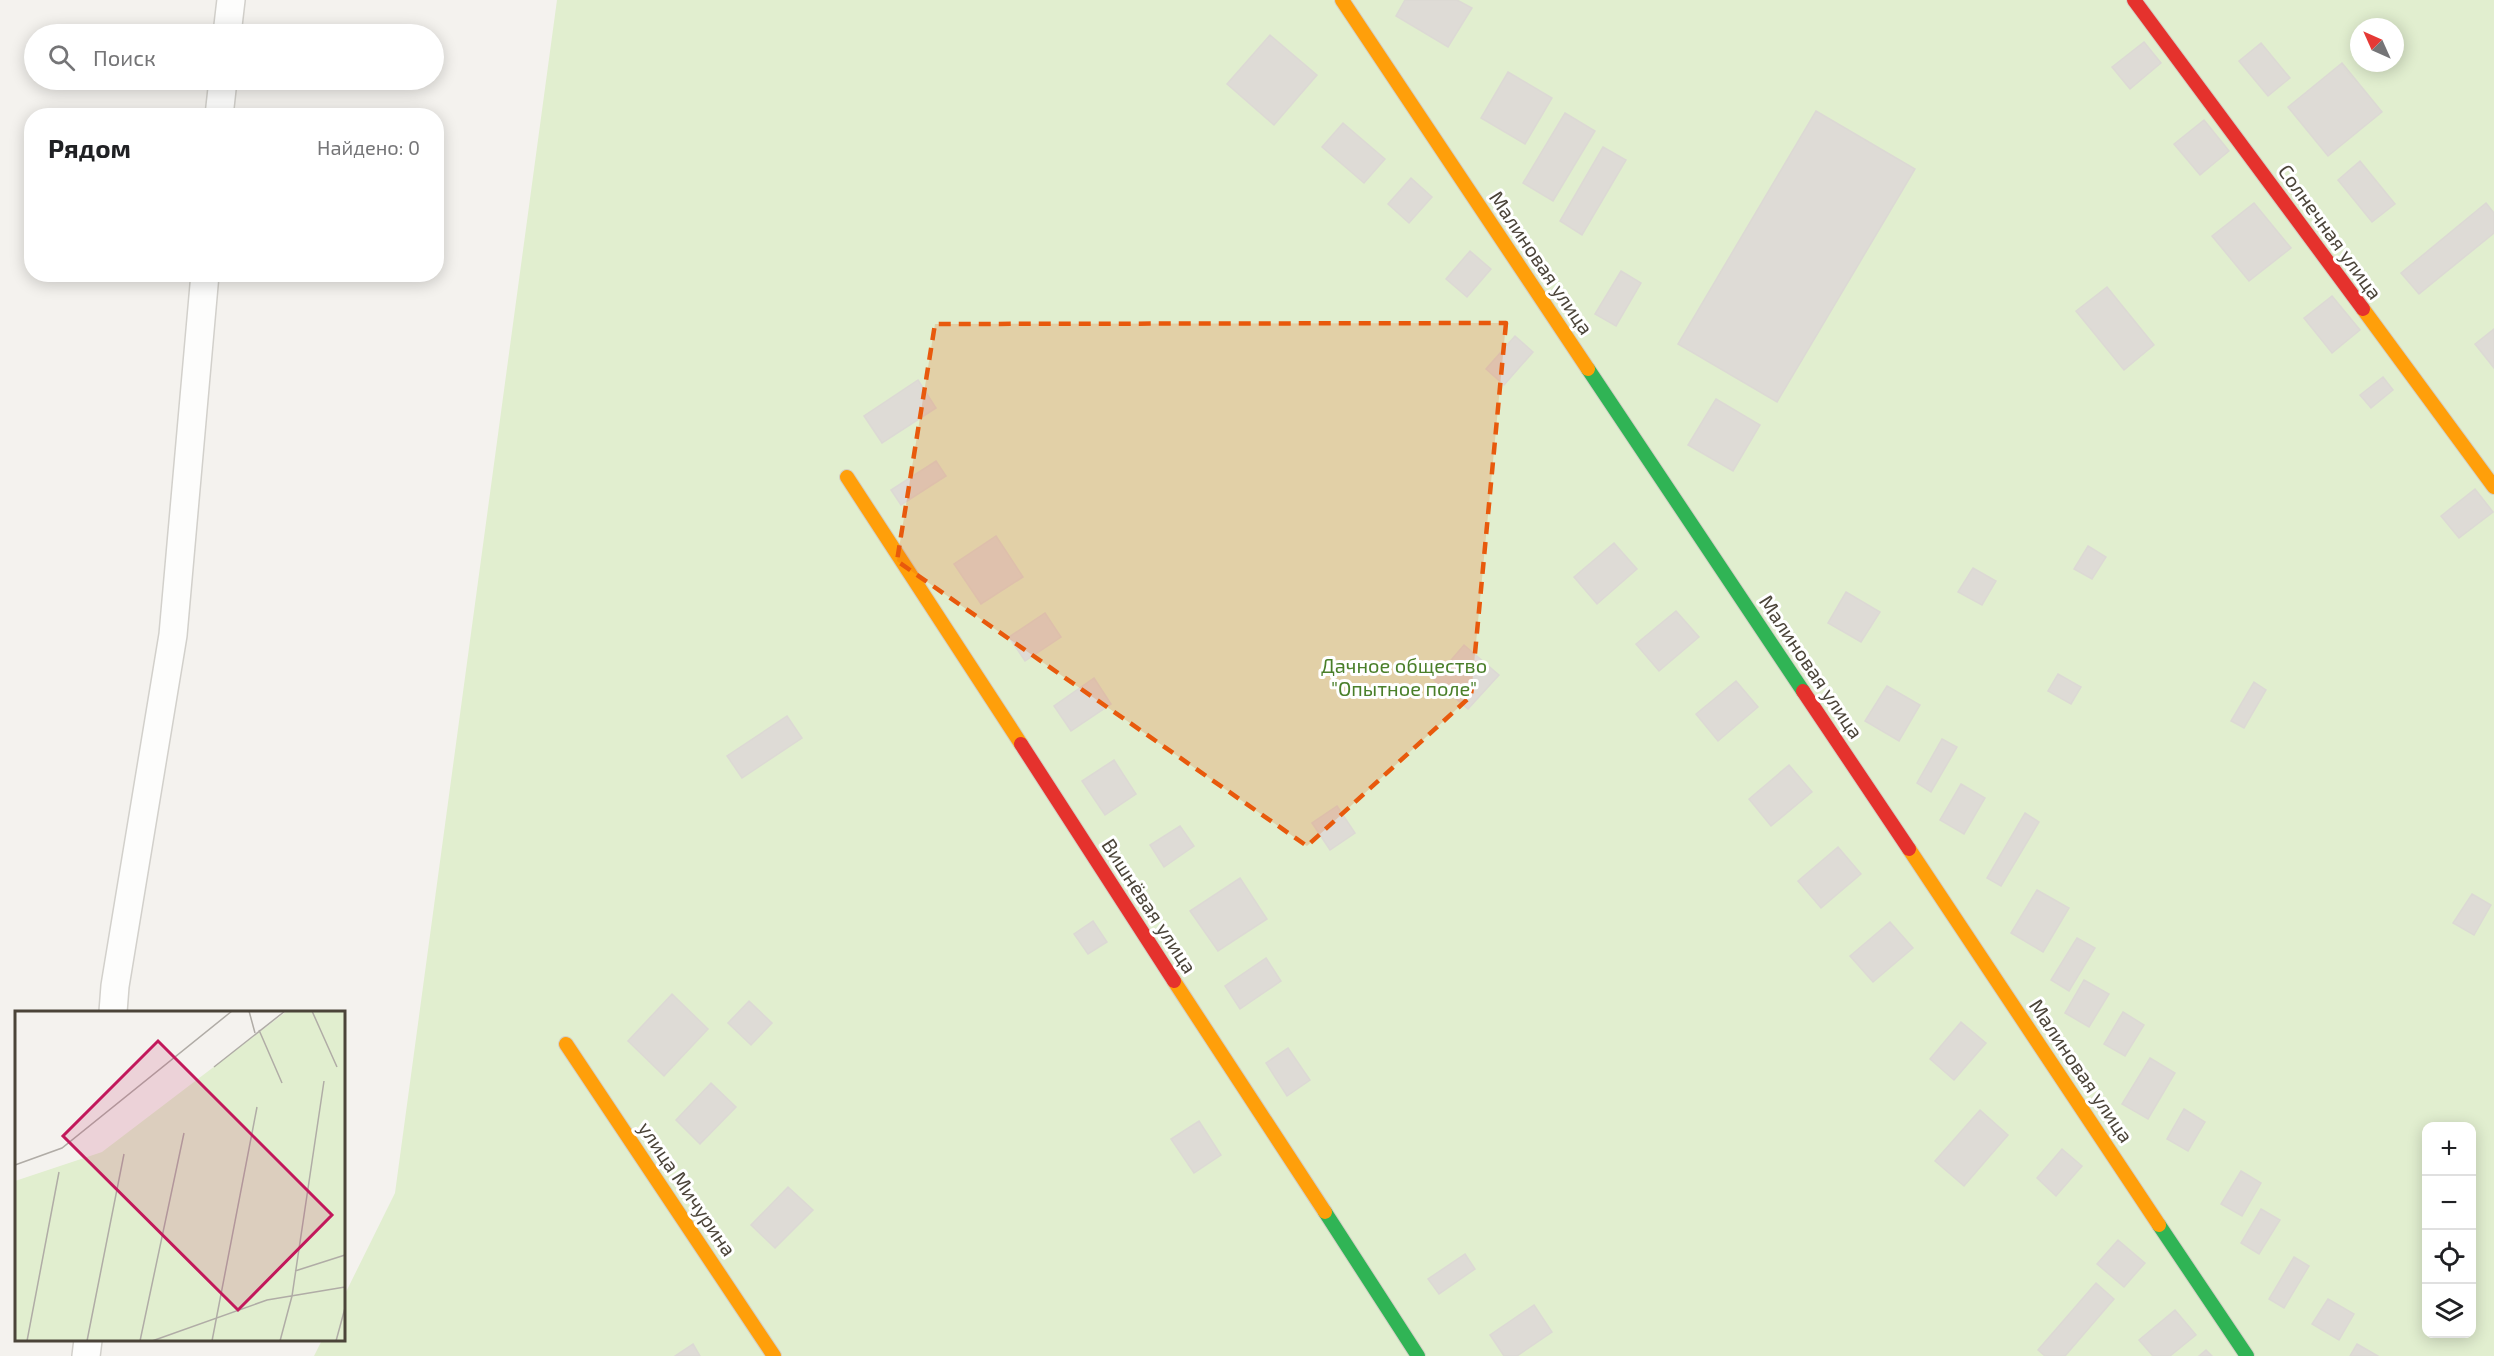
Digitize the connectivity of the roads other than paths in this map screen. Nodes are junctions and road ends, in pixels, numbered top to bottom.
1 (231, 0) edge
2 (1342, 0) edge
3 (2134, 0) edge
4 (228, 24) edge
5 (222, 90) edge
6 (220, 108) edge
7 (204, 282) edge
8 (847, 477) dead end
9 (2494, 487) edge
10 (113, 1011) edge
11 (566, 1044) dead end
12 (88, 1341) edge
13 (86, 1356) edge
14 (774, 1356) edge
15 (1418, 1356) edge
16 (2247, 1356) edge

1 - 4 lane
2 - 16 street, Малиновая улица
3 - 9 street, Солнечная улица
5 - 6 lane
7 - 10 lane
8 - 15 street, Вишнёвая улица
11 - 14 street, улица Мичурина
12 - 13 lane

